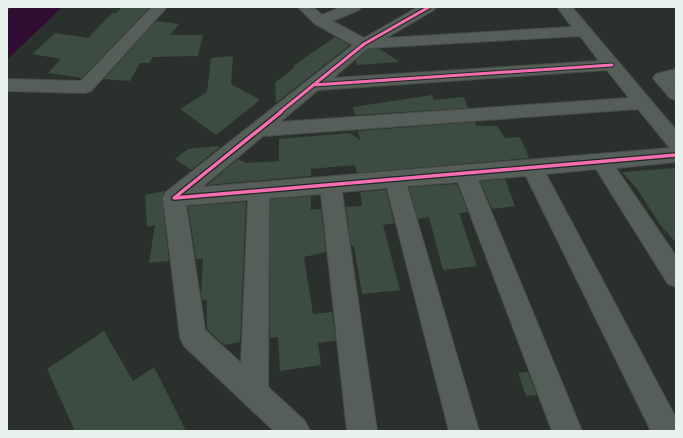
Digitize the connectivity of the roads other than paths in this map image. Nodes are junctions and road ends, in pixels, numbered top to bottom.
1 (160, 7) edge
2 (305, 7) edge
3 (354, 7) edge
4 (429, 7) edge
5 (564, 7) edge
6 (320, 21) junction
7 (584, 31) junction
8 (364, 44) junction
9 (612, 65) junction
10 (676, 74) edge
11 (7, 85) edge
12 (314, 85) junction
13 (676, 94) edge
14 (644, 103) junction
15 (258, 130) junction
16 (676, 142) edge
17 (676, 155) edge
18 (601, 161) junction
19 (532, 167) junction
20 (465, 173) junction
21 (395, 179) junction
22 (330, 184) junction
23 (259, 190) junction
24 (174, 198) junction
25 (676, 276) edge
26 (254, 392) junction
27 (296, 431) edge
28 (362, 431) edge
29 (464, 431) edge
30 (566, 431) edge
31 (667, 431) edge

1 - 11 street
2 - 6 street
3 - 6 street
4 - 8 street
5 - 7 street
6 - 8 street
7 - 8 street
7 - 9 street
8 - 12 street
9 - 12 street
9 - 14 street
10 - 13 street
12 - 15 street
14 - 15 street
14 - 16 street
15 - 24 street
17 - 18 street
18 - 19 street
18 - 25 street
19 - 20 street
19 - 31 street
20 - 21 street
20 - 30 street
21 - 22 street
21 - 29 street
22 - 23 street
22 - 28 street
23 - 24 street
23 - 26 street
24 - 26 street
26 - 27 street

